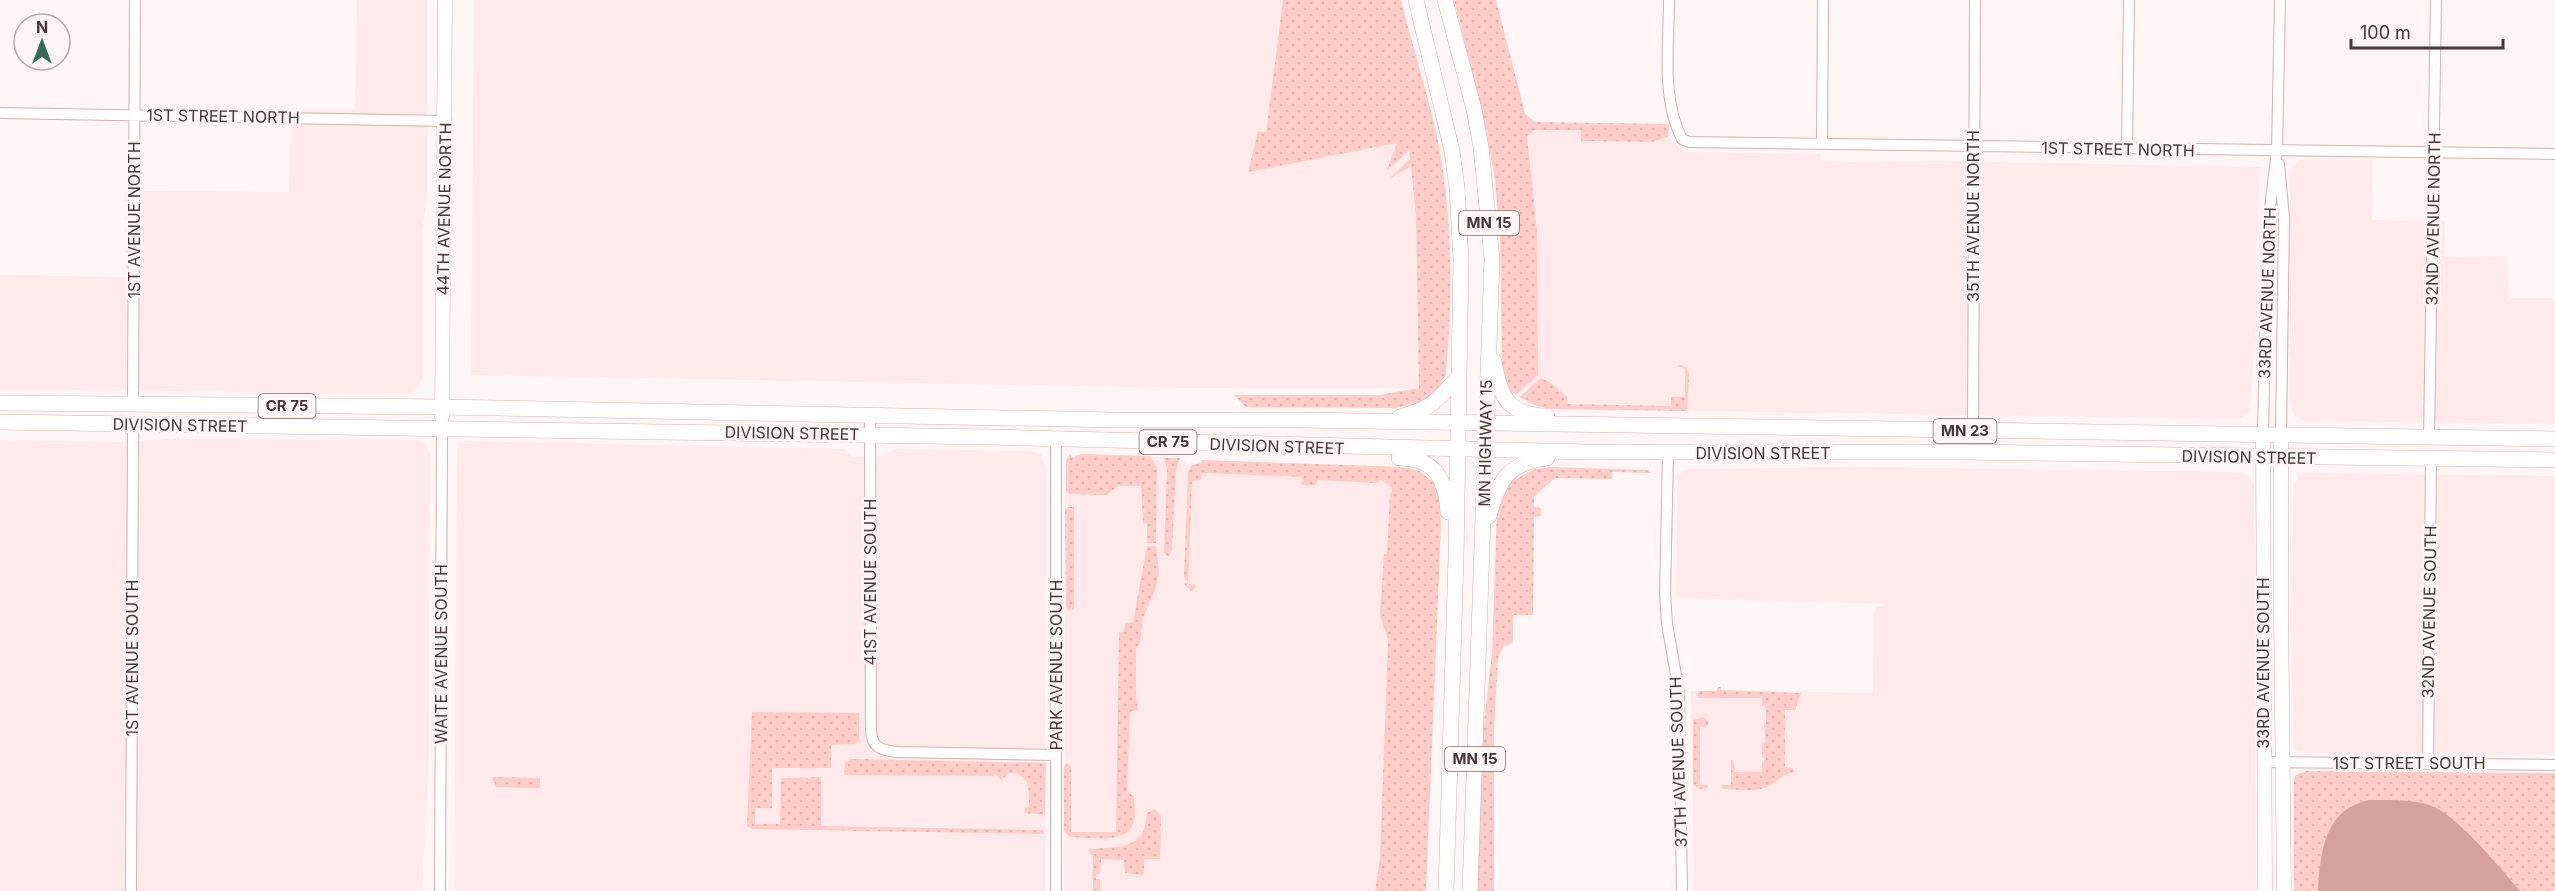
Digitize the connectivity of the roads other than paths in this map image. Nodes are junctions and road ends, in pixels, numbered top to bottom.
1 (135, 0) edge
2 (445, 0) edge
3 (1416, 0) edge
4 (1446, 0) edge
5 (1669, 0) edge
6 (1823, 0) edge
7 (1975, 0) edge
8 (2128, 0) edge
9 (2280, 0) edge
10 (2436, 0) edge
11 (0, 113) edge
12 (134, 114) junction
13 (446, 121) junction
14 (1822, 144) junction
15 (1973, 147) junction
16 (2127, 150) junction
17 (2277, 151) junction
18 (2433, 153) junction
19 (2555, 154) edge
20 (1489, 332) junction
21 (1459, 376) junction
22 (0, 403) edge
23 (133, 405) junction
24 (870, 415) junction
25 (442, 417) junction
26 (0, 422) edge
27 (1382, 422) junction
28 (1458, 423) junction
29 (1485, 424) junction
30 (133, 425) junction
31 (1620, 426) junction
32 (1972, 432) junction
33 (869, 435) junction
34 (2263, 435) junction
35 (2281, 436) junction
36 (2429, 438) junction
37 (1056, 439) junction
38 (2555, 439) edge
39 (1305, 447) junction
40 (1458, 450) junction
41 (1485, 451) junction
42 (1587, 452) junction
43 (1668, 453) junction
44 (2263, 458) junction
45 (2281, 458) junction
46 (2431, 459) junction
47 (2555, 460) edge
48 (1483, 536) junction
49 (1456, 557) junction
50 (1056, 755) junction
51 (2264, 762) junction
52 (2283, 763) junction
53 (2428, 764) junction
54 (2555, 765) edge
55 (131, 891) edge
56 (440, 891) edge
57 (1056, 891) edge
58 (1446, 891) edge
59 (1470, 891) edge
60 (1682, 891) edge
61 (2265, 891) edge
62 (2284, 891) edge

1 - 12 street, 1ST AVENUE NORTH
2 - 13 main road, 44TH AVENUE NORTH
3 - 21 highway, MN HIGHWAY 15 / MN 15
4 - 20 highway, MN HIGHWAY 15 / MN 15
5 - 14 street, 1ST STREET NORTH
6 - 14 street
7 - 15 street, 35TH AVENUE NORTH
8 - 16 street
9 - 17 street, 33RD AVENUE NORTH
10 - 18 street, 32ND AVENUE NORTH
11 - 12 street, 1ST STREET NORTH
12 - 13 street, 1ST STREET NORTH
12 - 23 street, 1ST AVENUE NORTH
13 - 25 main road, 44TH AVENUE NORTH
14 - 15 street, 1ST STREET NORTH
15 - 16 street, 1ST STREET NORTH
15 - 32 street, 35TH AVENUE NORTH
16 - 17 street, 1ST STREET NORTH
17 - 18 street, 1ST STREET NORTH
17 - 34 street, 33RD AVENUE NORTH
17 - 35 street, 33RD AVENUE NORTH
18 - 19 street, 1ST STREET NORTH
18 - 36 street, 32ND AVENUE NORTH
20 - 29 highway, MN HIGHWAY 15 / MN 15
20 - 31 highway
21 - 27 highway
21 - 28 highway, MN HIGHWAY 15 / MN 15
22 - 23 highway, DIVISION STREET / CR 75
23 - 25 highway, DIVISION STREET / CR 75
24 - 25 highway, DIVISION STREET / CR 75
24 - 27 highway, DIVISION STREET / CR 75
24 - 33 street, 41ST AVENUE SOUTH
25 - 30 highway, DIVISION STREET / CR 75
25 - 33 highway, DIVISION STREET / CR 75
25 - 56 street, WAITE AVENUE SOUTH
26 - 30 highway, DIVISION STREET / CR 75
27 - 28 highway, DIVISION STREET / CR 75
28 - 29 highway, DIVISION STREET / MN 23
28 - 40 highway, MN HIGHWAY 15 / MN 15
29 - 31 highway, DIVISION STREET / MN 23
29 - 41 highway, MN HIGHWAY 15 / MN 15
30 - 55 street, 1ST AVENUE SOUTH
31 - 32 highway, DIVISION STREET / MN 23
32 - 34 highway, DIVISION STREET / MN 23
33 - 37 highway, DIVISION STREET / CR 75
33 - 50 street, 41ST AVENUE SOUTH
34 - 35 highway, DIVISION STREET / MN 23
34 - 44 main road, 33RD AVENUE SOUTH
35 - 36 highway, DIVISION STREET / MN 23
35 - 45 main road, 33RD AVENUE SOUTH
36 - 38 highway, DIVISION STREET / MN 23
37 - 39 highway, DIVISION STREET / CR 75
37 - 50 street, PARK AVENUE SOUTH
39 - 40 highway, DIVISION STREET / CR 75
39 - 49 highway
40 - 41 highway, DIVISION STREET / MN 23
40 - 49 highway, MN HIGHWAY 15 / MN 15
41 - 42 highway, DIVISION STREET / MN 23
41 - 48 highway, MN HIGHWAY 15 / MN 15
42 - 43 highway, DIVISION STREET / MN 23
42 - 48 highway
43 - 44 highway, DIVISION STREET / MN 23
43 - 60 street, 37TH AVENUE SOUTH
44 - 45 highway, DIVISION STREET / MN 23
44 - 51 main road, 33RD AVENUE SOUTH
45 - 46 highway, DIVISION STREET / MN 23
45 - 52 main road, 33RD AVENUE SOUTH
46 - 47 highway, DIVISION STREET / MN 23
46 - 53 street, 32ND AVENUE SOUTH
48 - 59 highway, MN HIGHWAY 15 / MN 15
49 - 58 highway, MN HIGHWAY 15 / MN 15
50 - 57 street, PARK AVENUE SOUTH
51 - 52 street, 1ST STREET SOUTH
51 - 61 main road, 33RD AVENUE SOUTH
52 - 53 street, 1ST STREET SOUTH
52 - 62 main road, 33RD AVENUE SOUTH
53 - 54 street, 1ST STREET SOUTH

